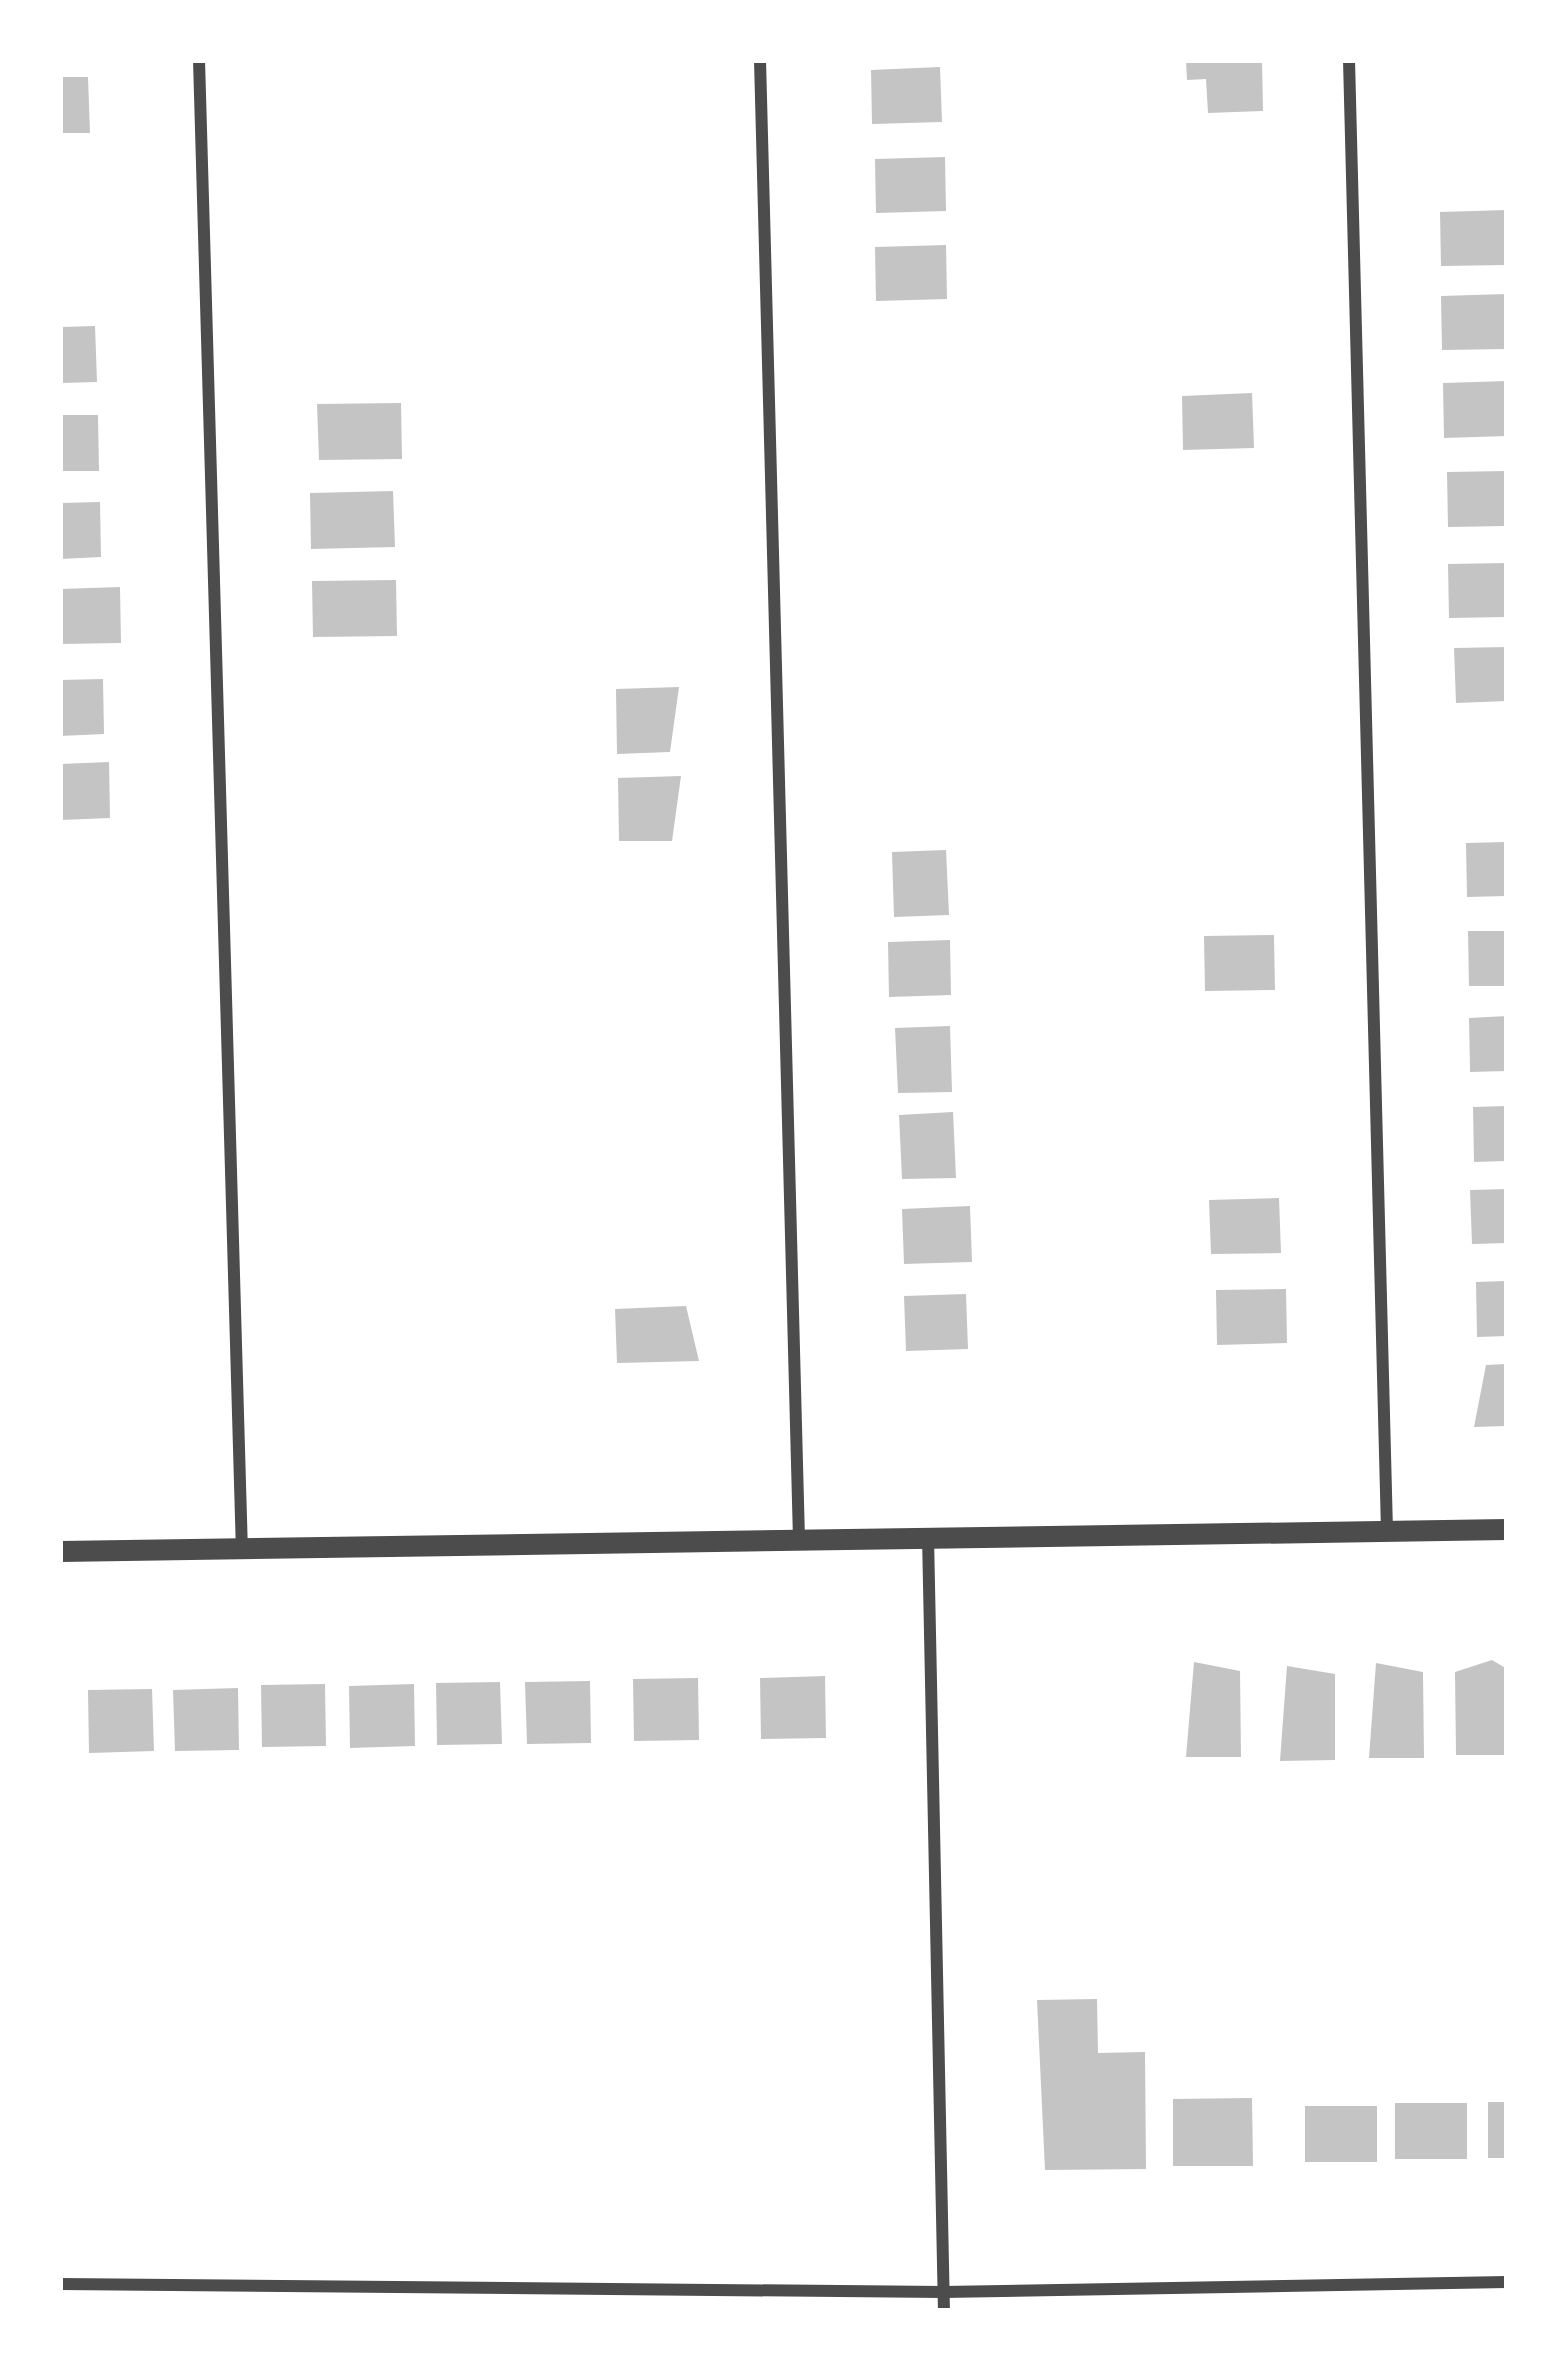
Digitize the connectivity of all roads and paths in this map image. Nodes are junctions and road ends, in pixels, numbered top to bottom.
1 (199, 60) edge
2 (760, 60) edge
3 (1349, 60) edge
4 (1507, 1529) edge
5 (1387, 1531) junction
6 (928, 1536) junction
7 (799, 1537) junction
8 (242, 1550) junction
9 (60, 1551) edge
10 (1507, 2282) edge
11 (60, 2284) edge
12 (943, 2291) junction
13 (944, 2311) edge

1 - 8 street
2 - 7 street
3 - 5 street
4 - 5 street
5 - 6 street
6 - 7 street
6 - 12 street
7 - 8 street
8 - 9 street
10 - 12 street
11 - 12 street
12 - 13 street

